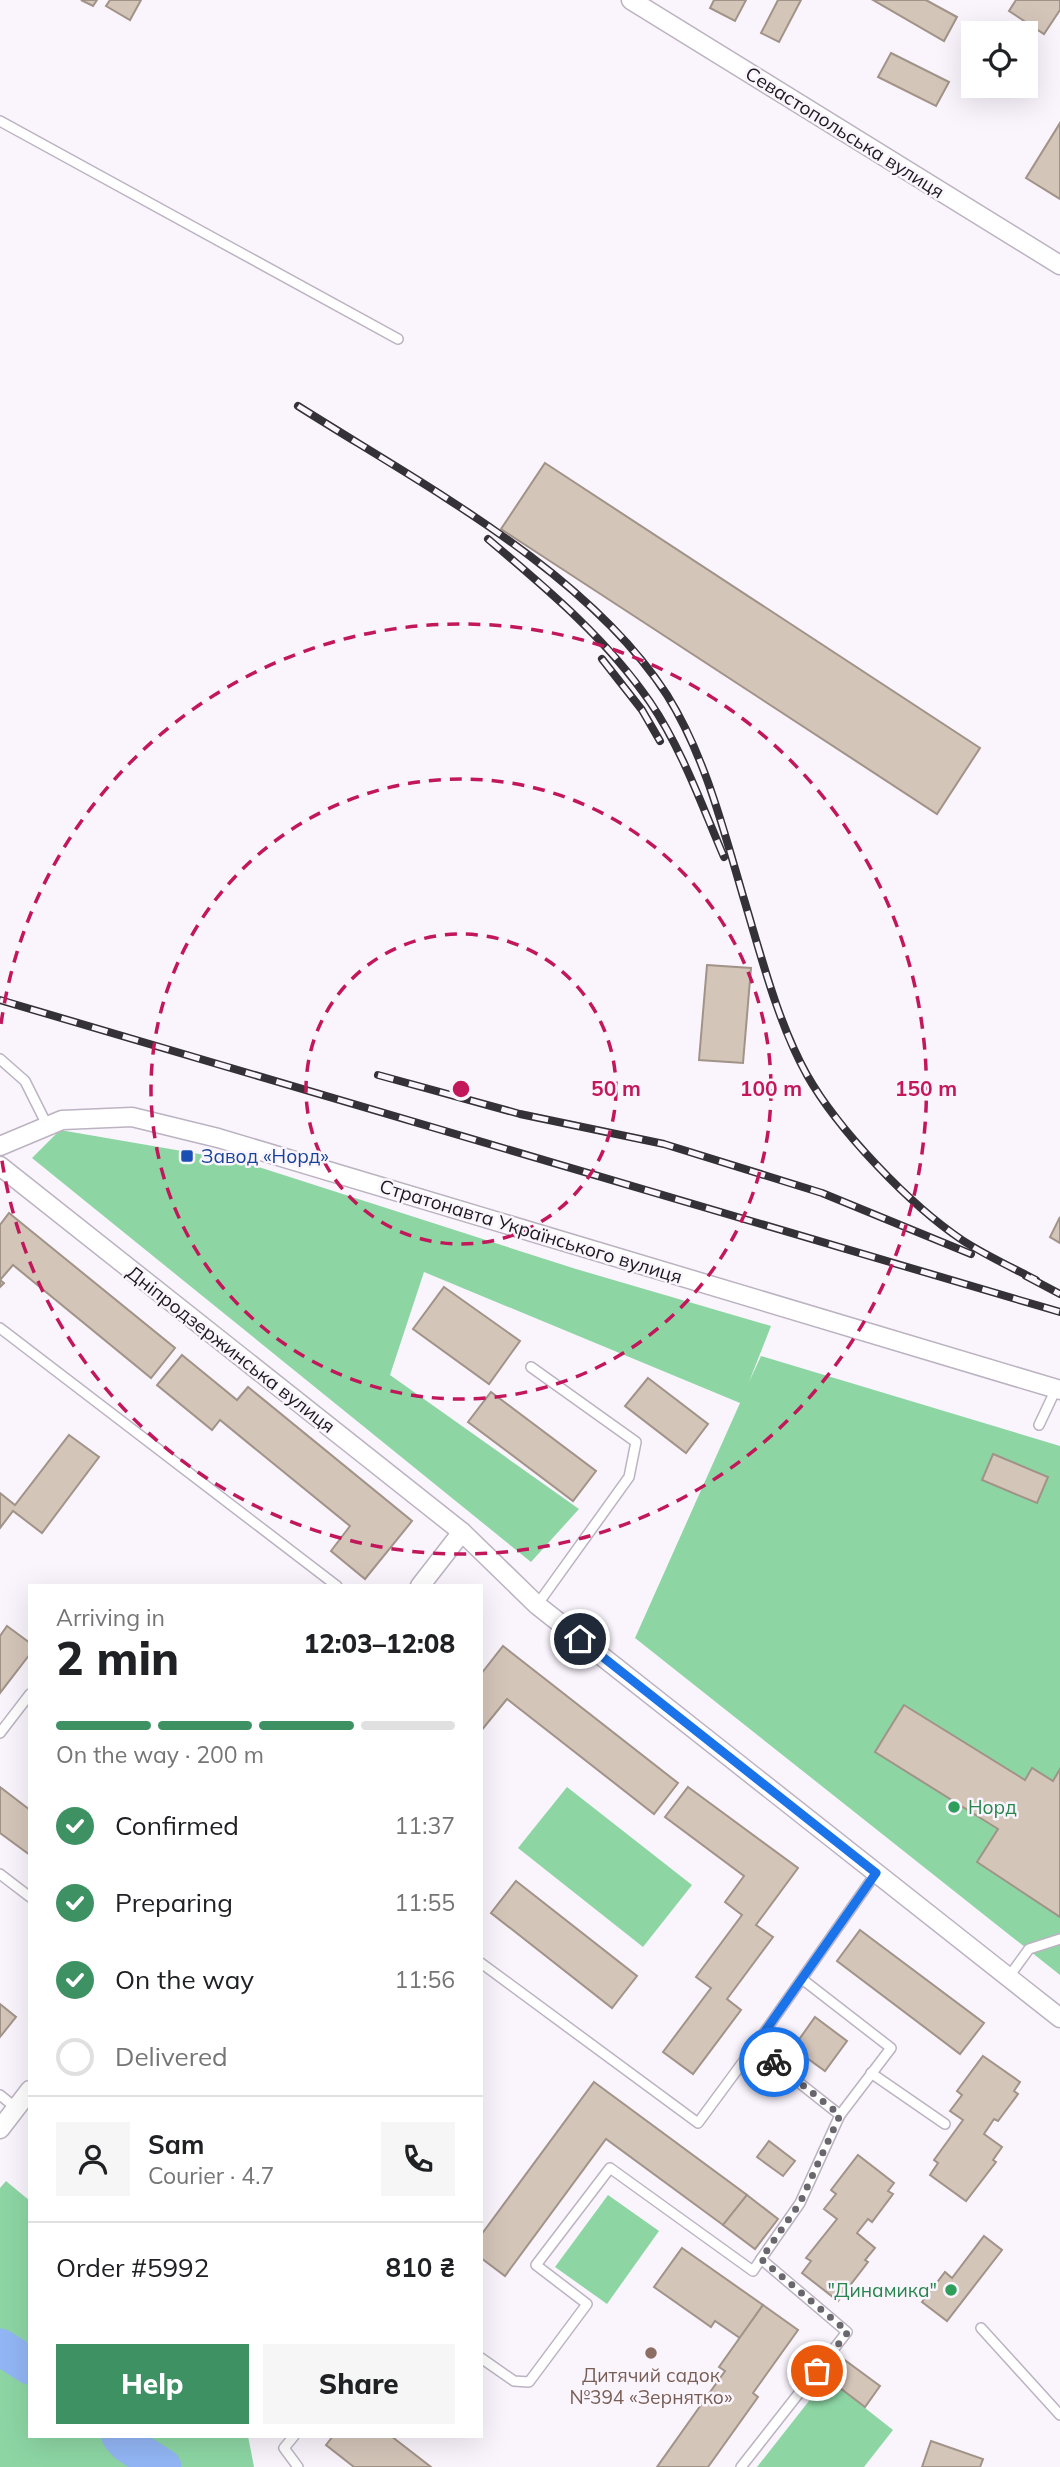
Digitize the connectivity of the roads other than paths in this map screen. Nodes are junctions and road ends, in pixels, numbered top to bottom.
1 (631, 0) edge
2 (0, 121) edge
3 (1060, 265) edge
4 (398, 339) dead end
5 (0, 1059) edge
6 (48, 1127) junction
7 (0, 1146) edge
8 (0, 1166) edge
9 (0, 1328) edge
10 (531, 1367) dead end
11 (1058, 1389) edge
12 (1039, 1425) dead end
13 (462, 1532) junction
14 (334, 1584) edge
15 (422, 1584) edge
16 (537, 1605) junction
17 (28, 1697) edge
18 (0, 1733) edge
19 (876, 1873) junction
20 (0, 1874) edge
21 (28, 1895) edge
22 (1060, 1939) edge
23 (483, 1964) edge
24 (1008, 1978) junction
25 (802, 1979) junction
26 (1060, 2018) edge
27 (754, 2047) junction
28 (871, 2073) junction
29 (28, 2093) edge
30 (0, 2095) edge
31 (16, 2108) junction
32 (840, 2115) junction
33 (945, 2124) dead end
34 (0, 2129) edge
35 (761, 2259) junction
36 (981, 2328) dead end
37 (483, 2359) edge
38 (1060, 2415) edge
39 (292, 2438) edge
40 (298, 2467) edge
41 (741, 2467) edge

1 - 3 street, Севастопольська вулиця
2 - 4 lane
5 - 6 lane
6 - 7 street, Стратонавта Українського вулиця
6 - 11 street, Стратонавта Українського вулиця
8 - 13 street, Дніпродзержинська вулиця
9 - 14 lane
10 - 16 lane
11 - 12 lane
13 - 15 street
13 - 16 street, Дніпродзержинська вулиця
16 - 19 street, Дніпродзержинська вулиця
17 - 18 lane
19 - 24 street, Дніпродзержинська вулиця
19 - 25 lane
20 - 21 lane
22 - 24 lane
23 - 27 lane
24 - 26 street, Дніпродзержинська вулиця
25 - 27 lane
25 - 28 lane
27 - 32 lane
28 - 32 lane
28 - 33 lane
29 - 31 street
30 - 31 lane
31 - 34 street
32 - 35 lane
35 - 37 lane
35 - 41 lane
36 - 38 lane
39 - 40 lane

